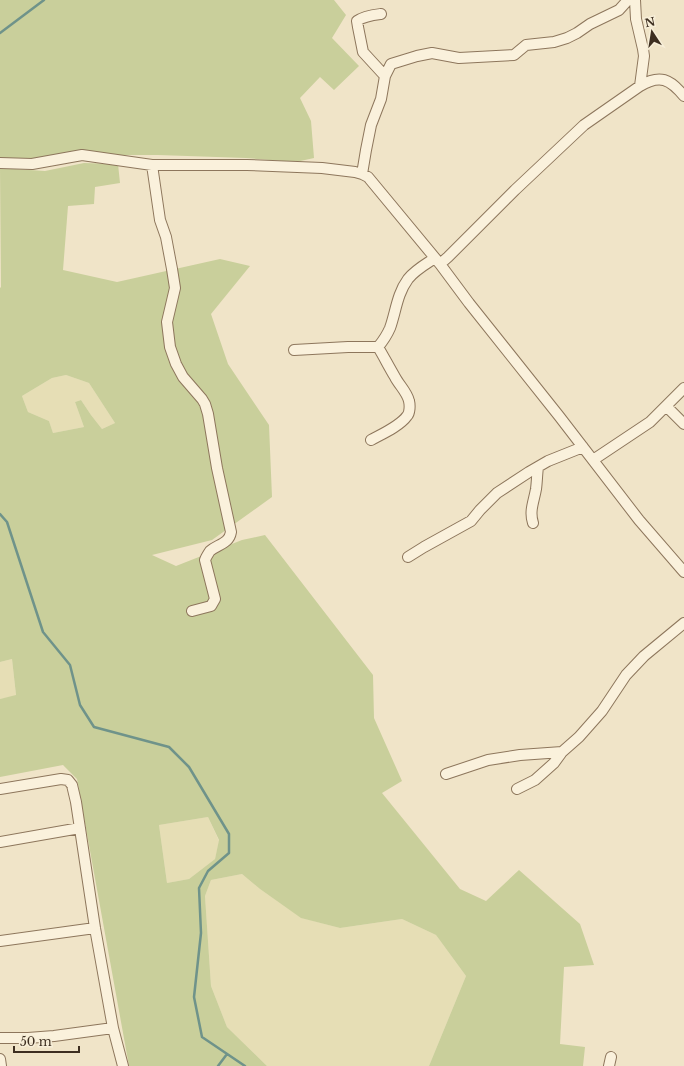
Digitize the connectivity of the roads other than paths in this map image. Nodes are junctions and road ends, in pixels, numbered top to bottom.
1 (628, 0) edge
2 (635, 0) edge
3 (619, 10) junction
4 (381, 14) dead end
5 (636, 19) junction
6 (385, 76) junction
7 (640, 86) junction
8 (684, 96) edge
9 (0, 163) edge
10 (152, 164) junction
11 (362, 174) junction
12 (438, 261) junction
13 (378, 347) junction
14 (294, 350) dead end
15 (684, 388) edge
16 (666, 406) junction
17 (684, 424) edge
18 (371, 440) dead end
19 (583, 447) junction
20 (593, 460) junction
21 (538, 467) junction
22 (533, 523) dead end
23 (408, 558) dead end
24 (684, 572) edge
25 (192, 611) dead end
26 (684, 623) edge
27 (562, 752) junction
28 (446, 774) dead end
29 (0, 789) edge
30 (517, 789) dead end
31 (80, 828) junction
32 (0, 842) edge
33 (94, 928) junction
34 (0, 941) edge
35 (113, 1028) junction
36 (0, 1038) edge
37 (0, 1059) edge
38 (1, 1066) edge
39 (123, 1066) edge

1 - 3 street
2 - 5 street
3 - 5 street
3 - 6 street
4 - 6 street
5 - 7 street
6 - 11 street
7 - 8 street
7 - 12 street
9 - 10 street
10 - 11 street
10 - 25 street
11 - 12 street
12 - 13 street
12 - 19 street
13 - 14 street
13 - 18 street
15 - 16 street
16 - 17 street
16 - 20 street
19 - 20 street
19 - 21 street
20 - 24 street
21 - 22 street
21 - 23 street
26 - 27 street
27 - 28 street
27 - 30 street
29 - 31 street
31 - 32 street
31 - 33 street
33 - 34 street
33 - 35 street
35 - 36 street
35 - 39 street
37 - 38 street

